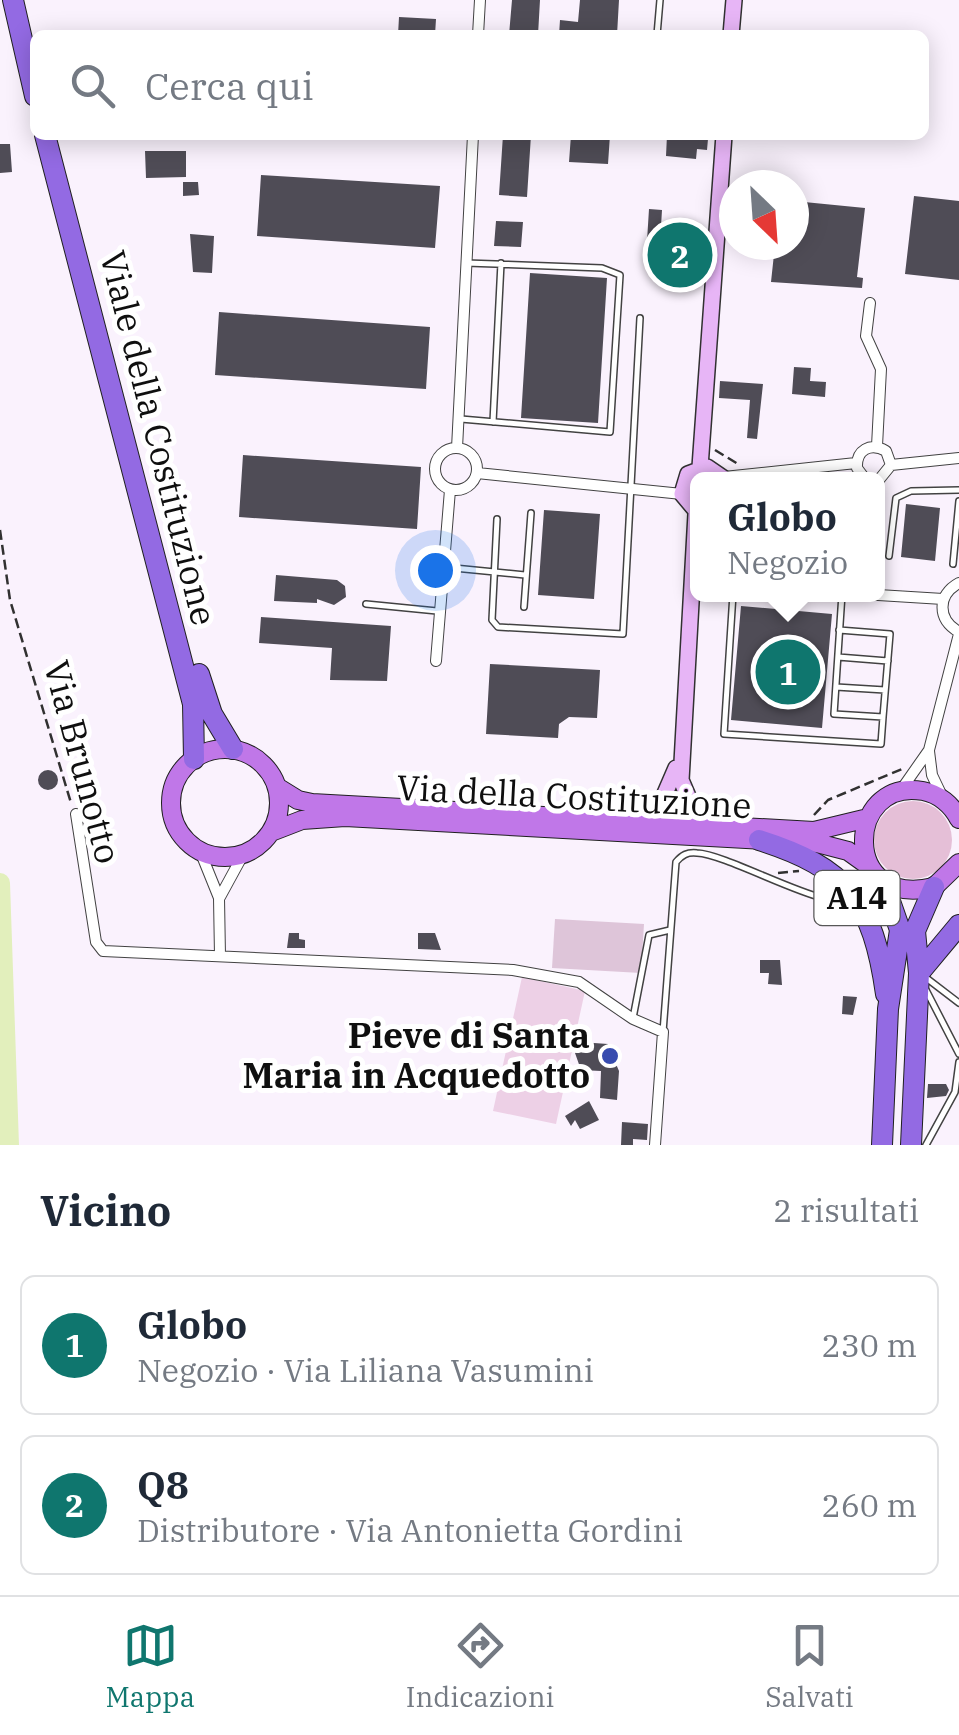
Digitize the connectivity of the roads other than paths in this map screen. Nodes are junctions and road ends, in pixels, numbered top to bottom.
1 (13, 0) edge
2 (27, 0) edge
3 (480, 0) edge
4 (660, 0) edge
5 (734, 0) edge
6 (34, 30) edge
7 (478, 30) edge
8 (657, 30) edge
9 (732, 30) edge
10 (30, 74) edge
11 (46, 140) edge
12 (61, 140) edge
13 (473, 140) edge
14 (724, 140) edge
15 (466, 263) junction
16 (501, 263) junction
17 (870, 303) dead end
18 (640, 318) dead end
19 (458, 419) junction
20 (493, 422) junction
21 (877, 446) junction
22 (456, 448) junction
23 (959, 458) edge
24 (856, 463) junction
25 (891, 464) junction
26 (700, 467) junction
27 (694, 472) edge
28 (717, 472) edge
29 (777, 472) edge
30 (861, 472) edge
31 (477, 473) junction
32 (690, 475) edge
33 (885, 477) edge
34 (631, 487) junction
35 (450, 490) junction
36 (959, 490) edge
37 (682, 494) junction
38 (959, 500) edge
39 (690, 504) edge
40 (531, 513) dead end
41 (497, 518) dead end
42 (889, 556) dead end
43 (953, 564) dead end
44 (444, 567) junction
45 (494, 572) junction
46 (526, 576) junction
47 (959, 583) edge
48 (885, 596) edge
49 (942, 600) junction
50 (693, 602) edge
51 (732, 602) edge
52 (842, 602) edge
53 (366, 604) dead end
54 (524, 607) dead end
55 (440, 611) junction
56 (840, 630) junction
57 (959, 633) edge
58 (838, 658) junction
59 (436, 661) dead end
60 (888, 661) junction
61 (836, 686) junction
62 (885, 690) junction
63 (883, 718) junction
64 (233, 749) junction
65 (929, 750) junction
66 (680, 755) junction
67 (194, 759) junction
68 (277, 787) junction
69 (898, 793) junction
70 (946, 802) junction
71 (76, 814) road end
72 (868, 818) junction
73 (959, 819) edge
74 (638, 820) junction
75 (710, 824) junction
76 (271, 832) junction
77 (759, 840) junction
78 (200, 851) junction
79 (244, 854) junction
80 (957, 868) edge
81 (876, 874) junction
82 (934, 887) junction
83 (219, 898) junction
84 (823, 898) dead end
85 (959, 925) edge
86 (670, 930) junction
87 (220, 956) junction
88 (919, 973) junction
89 (959, 1004) edge
90 (888, 1009) junction
91 (633, 1019) junction
92 (664, 1032) junction
93 (959, 1058) edge
94 (655, 1145) edge
95 (882, 1145) edge
96 (911, 1145) edge
97 (926, 1145) edge

1 - 10 highway
2 - 6 highway
3 - 7 street
4 - 8 lane
5 - 9 street
11 - 67 highway, Viale della Costituzione
12 - 64 highway, Viale della Costituzione
13 - 15 street
14 - 26 street
15 - 16 lane
15 - 19 street
16 - 20 lane
16 - 20 lane
17 - 21 street
18 - 34 lane
19 - 20 lane
19 - 22 street
21 - 24 street
21 - 25 street
22 - 31 street
22 - 35 street
23 - 25 street
24 - 29 street
24 - 30 street
25 - 33 street
26 - 27 street
26 - 28 street
31 - 34 street
31 - 35 street
32 - 37 street
34 - 37 street
34 - 45 lane
35 - 44 street
36 - 42 lane
37 - 39 street
38 - 43 lane
40 - 46 lane
41 - 45 lane
44 - 45 lane
44 - 55 street
45 - 46 lane
46 - 54 lane
47 - 49 street
48 - 49 street
49 - 57 street
50 - 66 street
51 - 63 lane
52 - 56 lane
53 - 55 lane
55 - 59 street
56 - 58 lane
56 - 60 lane
57 - 65 street
58 - 60 lane
58 - 61 lane
60 - 62 lane
61 - 62 lane
61 - 63 lane
62 - 63 lane
64 - 67 main road
64 - 68 main road
65 - 69 street
65 - 70 street
66 - 74 street
66 - 75 street
67 - 78 main road
68 - 74 main road, Via della Costituzione
68 - 76 main road
69 - 70 main road
69 - 72 main road
70 - 73 main road
71 - 87 street, Via Brunotto
72 - 75 main road, Via della Costituzione
72 - 81 main road
74 - 75 main road, Via della Costituzione
76 - 77 main road, Via della Costituzione
76 - 79 main road
77 - 81 main road, Via della Costituzione
77 - 90 highway, A14
78 - 79 main road
78 - 83 street
79 - 83 street
80 - 82 main road
81 - 82 main road, Via della Costituzione
81 - 90 highway
82 - 88 highway
83 - 87 street
84 - 86 lane
85 - 88 highway, A14
86 - 91 lane
86 - 92 lane
87 - 91 street, Via Brunotto
88 - 89 lane
88 - 93 lane
88 - 96 highway, A14
90 - 95 highway, A14
91 - 92 street, Via Brunotto
92 - 94 street
93 - 97 lane

